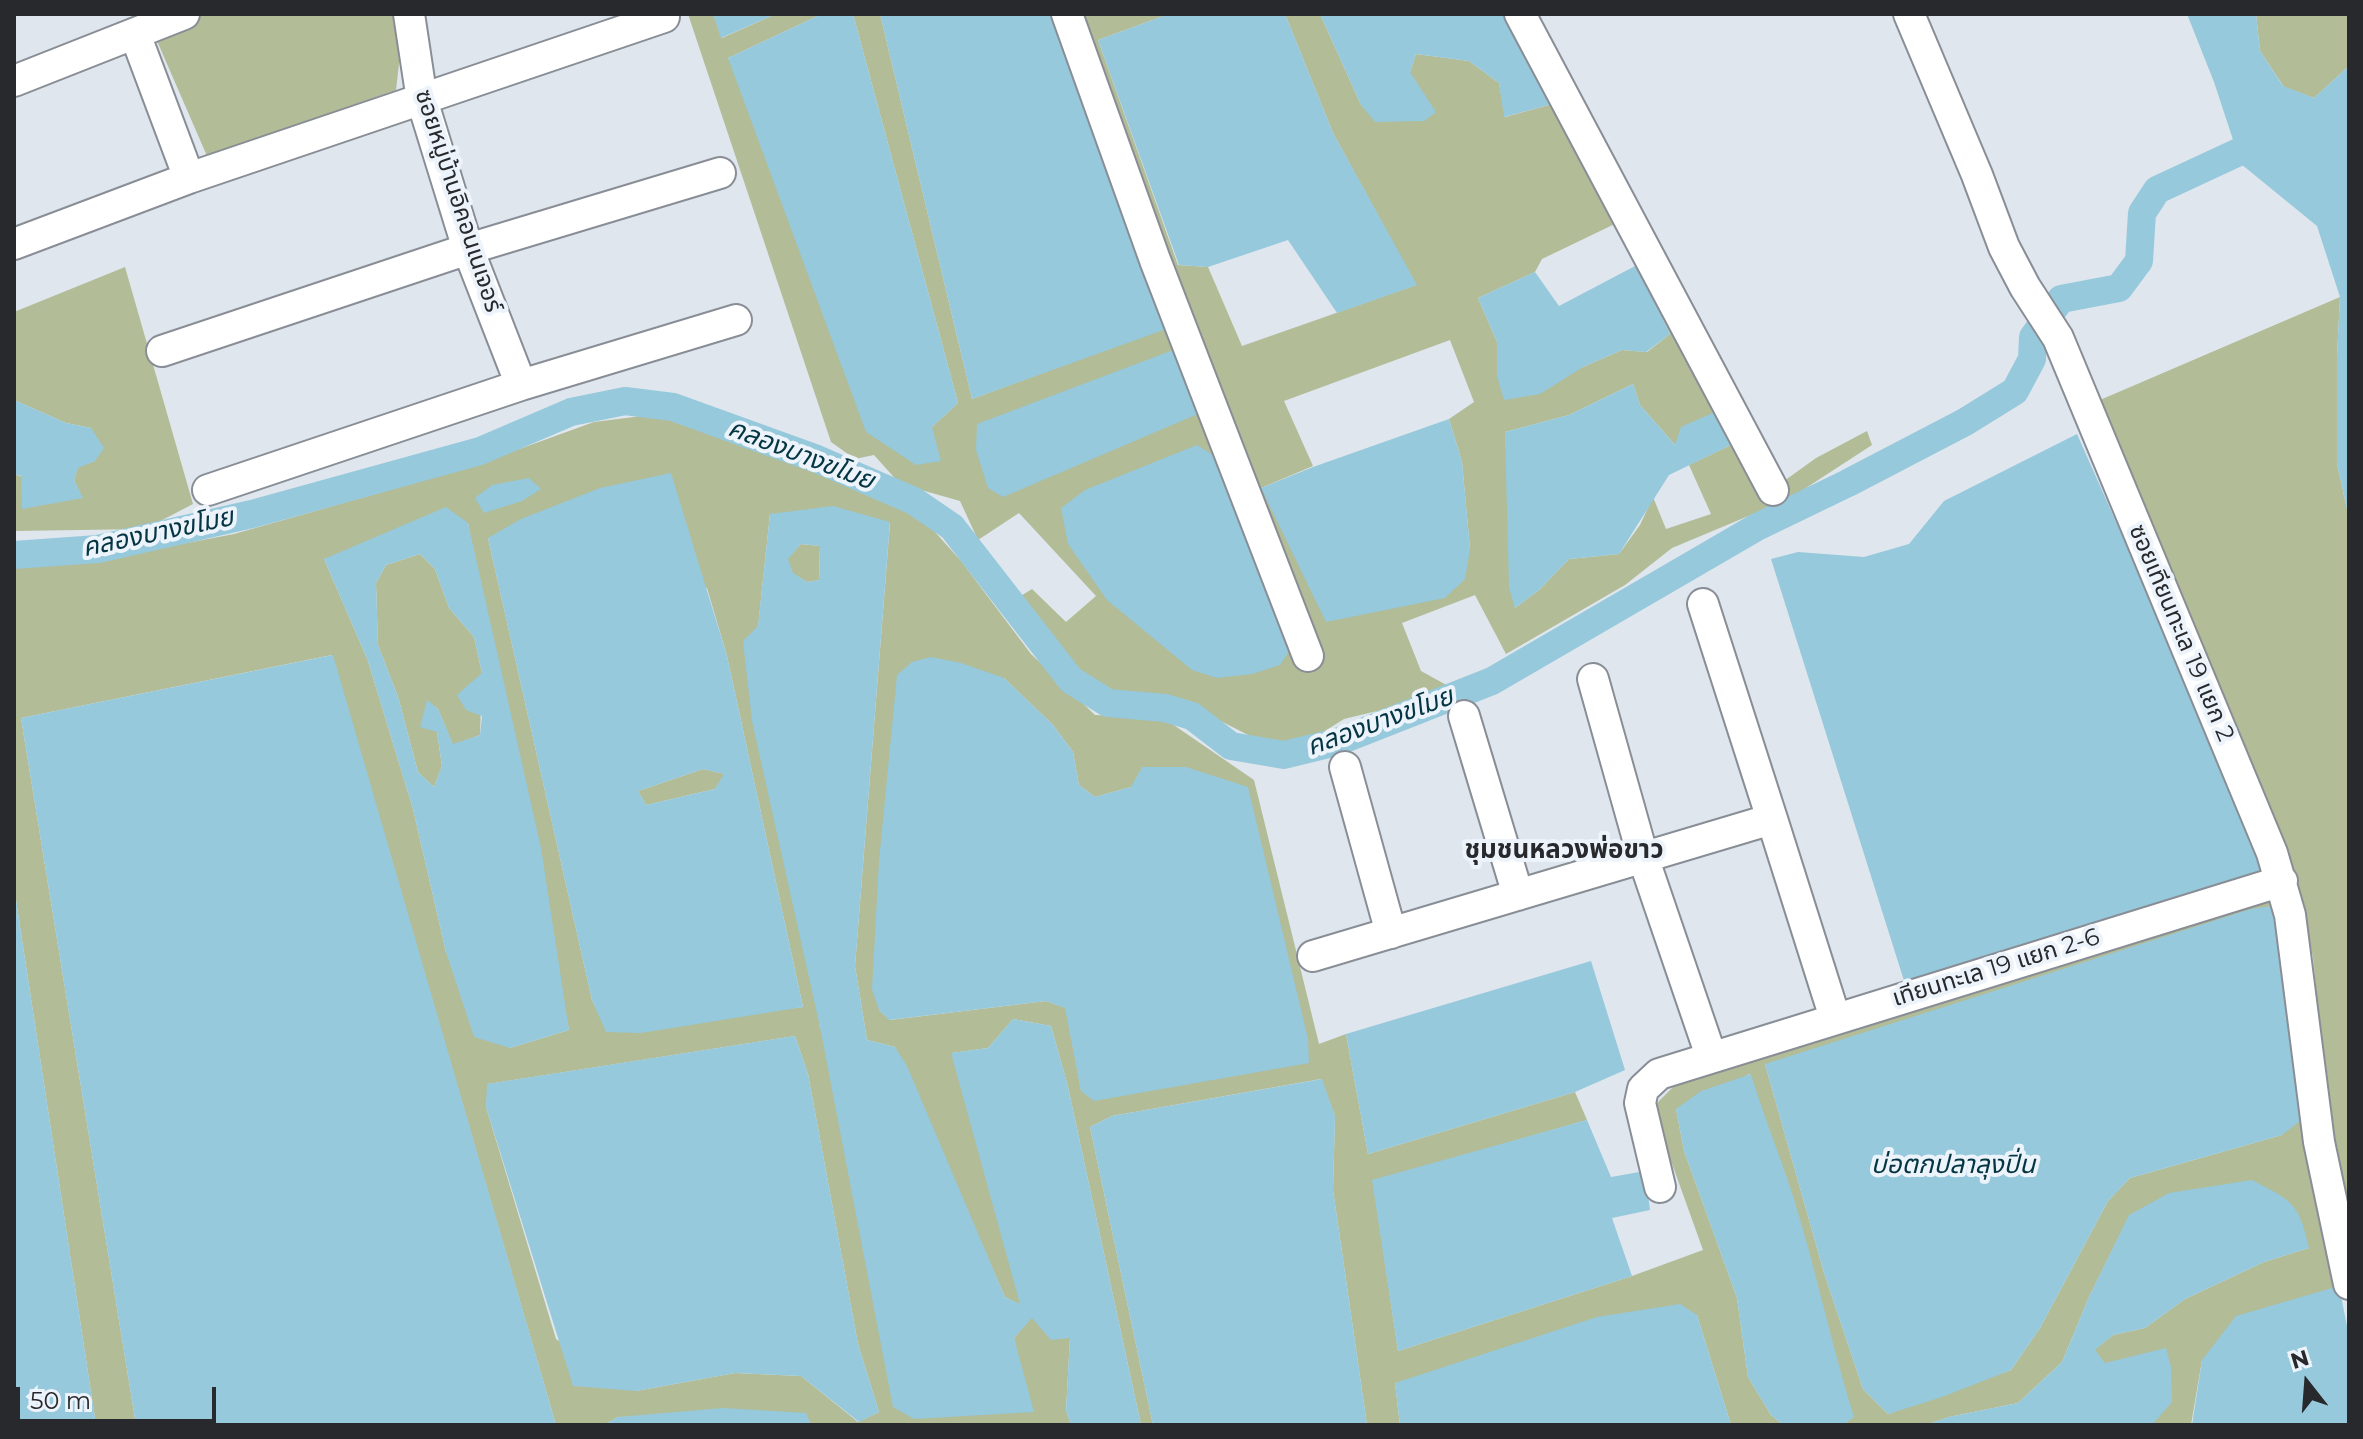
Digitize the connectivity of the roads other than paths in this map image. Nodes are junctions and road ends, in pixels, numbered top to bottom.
1 (184, 14) edge
2 (409, 14) edge
3 (1067, 14) edge
4 (1520, 14) edge
5 (1909, 14) edge
6 (664, 17) dead end
7 (135, 34) junction
8 (14, 81) edge
9 (422, 100) junction
10 (720, 173) dead end
11 (189, 178) junction
12 (14, 244) edge
13 (468, 249) junction
14 (736, 320) dead end
15 (162, 351) dead end
16 (521, 385) junction
17 (208, 490) dead end
18 (1773, 490) dead end
19 (1703, 604) dead end
20 (1308, 656) dead end
21 (1593, 679) dead end
22 (1464, 716) dead end
23 (1345, 767) dead end
24 (1772, 819) junction
25 (1643, 857) junction
26 (2282, 881) junction
27 (1518, 895) junction
28 (1391, 933) junction
29 (1313, 956) dead end
30 (1835, 1018) junction
31 (1711, 1056) junction
32 (1660, 1187) dead end
33 (2349, 1284) edge

1 - 7 street
2 - 9 street, ซอยหมู่บ้านอิคอนเนเจอร์
3 - 20 street
4 - 18 street
5 - 26 street, ซอยเทียนทะเล 19 แยก 2
6 - 9 street
7 - 8 street
7 - 11 street
9 - 11 street
9 - 13 street, ซอยหมู่บ้านอิคอนเนเจอร์
10 - 13 street
11 - 12 street
13 - 15 street
13 - 16 street, ซอยหมู่บ้านอิคอนเนเจอร์
14 - 16 street
16 - 17 street
19 - 24 street
21 - 25 street
22 - 27 street
23 - 28 street
24 - 25 street
24 - 30 street
25 - 27 street
25 - 31 street
26 - 30 street, เทียนทะเล 19 แยก 2-6
26 - 33 street, ซอยเทียนทะเล 19 แยก 2
27 - 28 street
28 - 29 street
30 - 31 street, เทียนทะเล 19 แยก 2-6
31 - 32 street, เทียนทะเล 19 แยก 2-6

